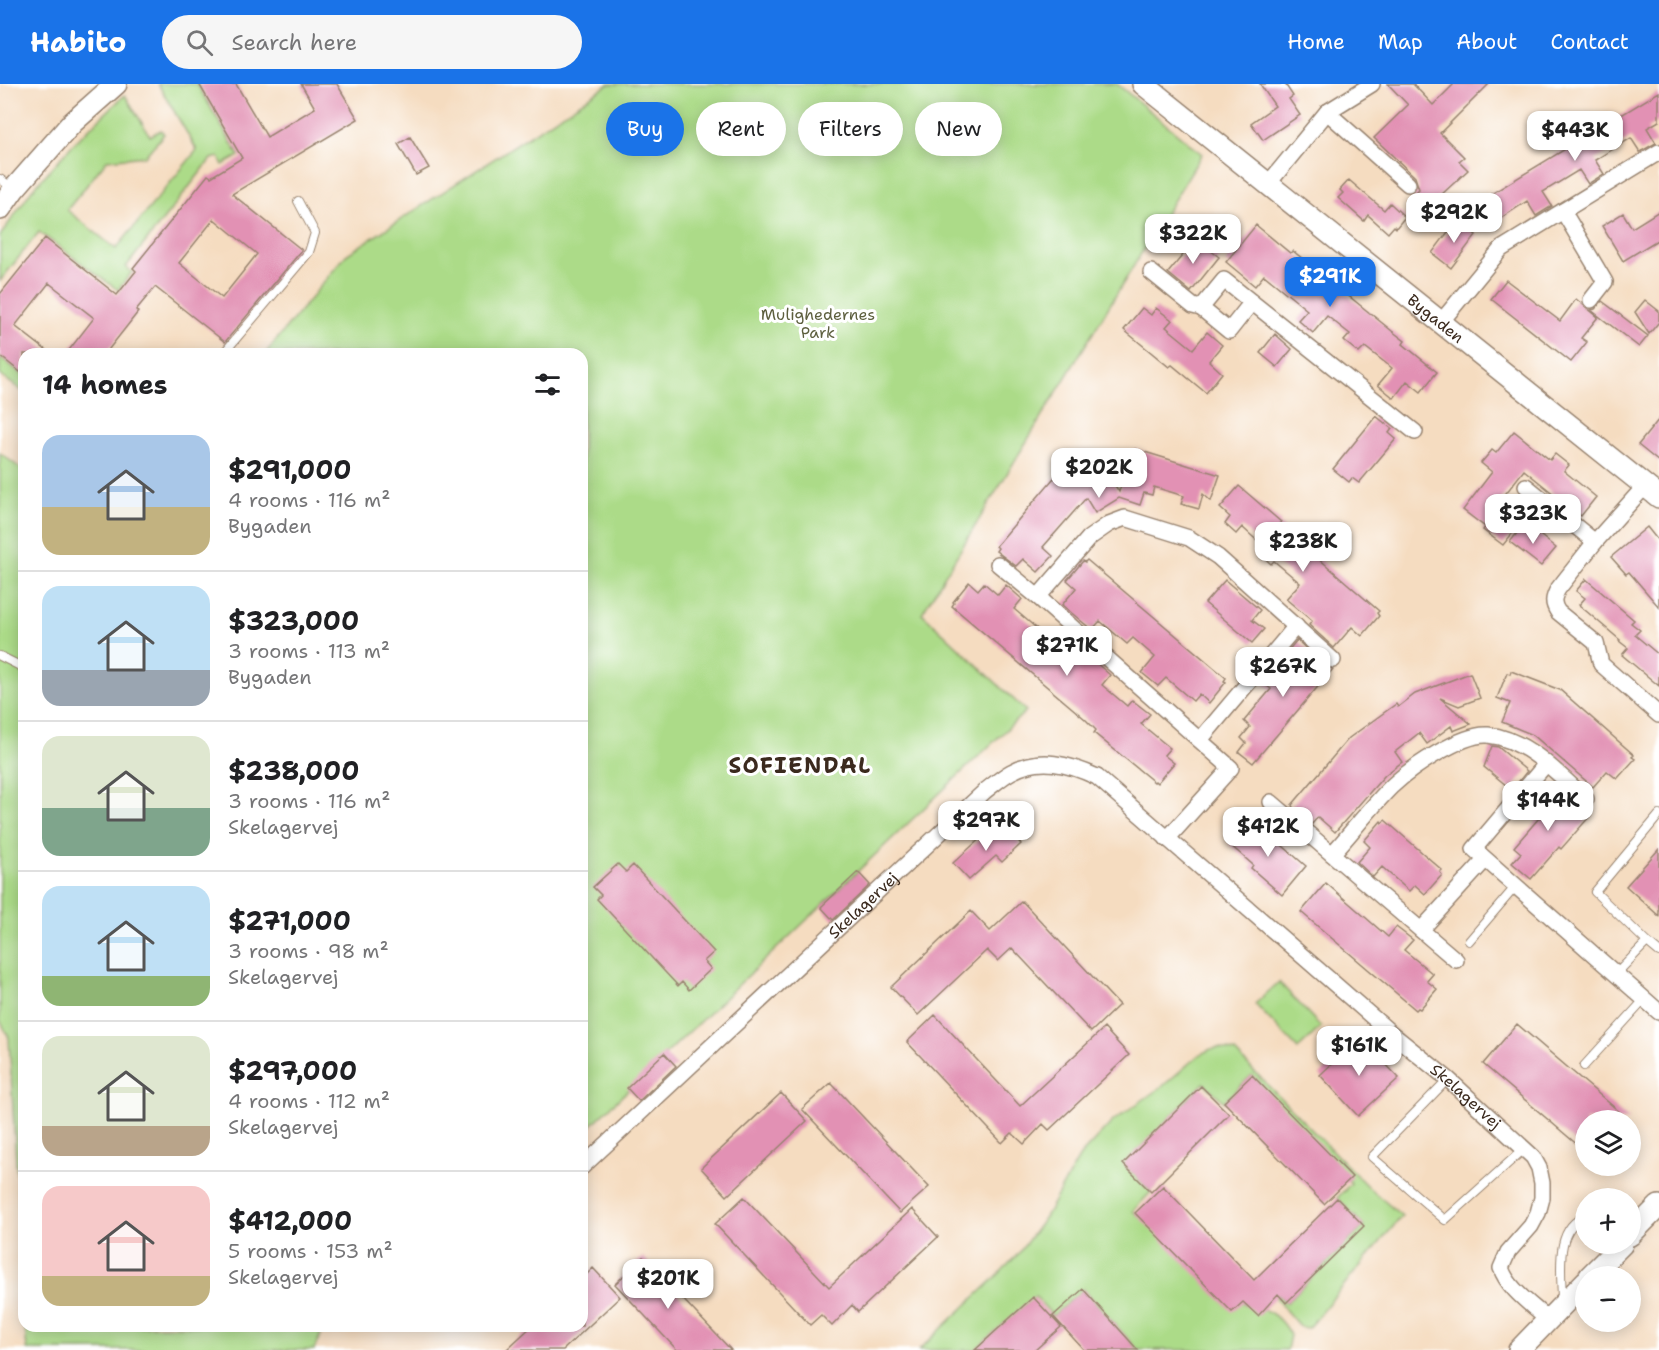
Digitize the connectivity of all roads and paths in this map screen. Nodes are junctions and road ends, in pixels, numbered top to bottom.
1 (116, 84) edge
2 (1143, 84) edge
3 (1372, 84) edge
4 (1327, 112) junction
5 (1659, 152) edge
6 (7, 184) edge
7 (1268, 184) junction
8 (1408, 184) dead end
9 (298, 201) dead end
10 (0, 209) edge
11 (1563, 211) junction
12 (1151, 272) dead end
13 (1591, 300) dead end
14 (1252, 302) junction
15 (1201, 308) junction
16 (1441, 322) junction
17 (228, 348) edge
18 (1415, 432) dead end
19 (1526, 486) dead end
20 (1655, 493) edge
21 (1595, 542) junction
22 (998, 564) dead end
23 (1038, 597) junction
24 (1296, 626) junction
25 (0, 656) edge
26 (1333, 660) dead end
27 (18, 665) edge
28 (1659, 715) edge
29 (1200, 740) junction
30 (1546, 764) junction
31 (1586, 799) dead end
32 (1271, 802) dead end
33 (1659, 815) edge
34 (1167, 839) junction
35 (1332, 854) junction
36 (1485, 860) junction
37 (1516, 886) junction
38 (1421, 930) junction
39 (1469, 941) dead end
40 (1647, 942) junction
41 (1659, 952) edge
42 (1456, 960) dead end
43 (1616, 974) junction
44 (1645, 999) junction
45 (1659, 1012) edge
46 (1584, 1066) dead end
47 (1448, 1079) junction
48 (1525, 1148) junction
49 (588, 1161) edge
50 (1659, 1206) edge
51 (1575, 1223) edge
52 (1641, 1224) edge
53 (1612, 1254) edge
54 (1600, 1266) edge
55 (1575, 1292) edge
56 (1555, 1312) junction
57 (1519, 1350) edge

1 - 6 street
2 - 7 street, Bygaden
3 - 4 street
4 - 7 street
4 - 8 street
5 - 11 street
6 - 10 street
7 - 16 street, Bygaden
9 - 17 lane
11 - 13 street
11 - 16 street
12 - 15 street
14 - 15 street
14 - 15 street
14 - 18 street
16 - 20 street, Bygaden
19 - 21 street
20 - 21 street, Bygaden
21 - 28 street, Bygaden
22 - 23 street
23 - 24 street
23 - 29 street
24 - 26 street
24 - 29 street
25 - 27 lane
29 - 34 street
30 - 31 street
30 - 35 street
30 - 36 street
32 - 35 street
33 - 40 lane
34 - 47 street, Skelagervej
34 - 49 street, Skelagervej
35 - 38 street
36 - 37 street
36 - 38 street
37 - 39 lane
37 - 43 street
38 - 42 street
40 - 41 lane
40 - 43 lane
43 - 44 street
44 - 45 street
44 - 46 lane
47 - 48 street, Skelagervej
47 - 48 lane
48 - 56 street, Skelagervej
50 - 52 street
51 - 56 lane
53 - 54 street
55 - 56 street
56 - 57 street

